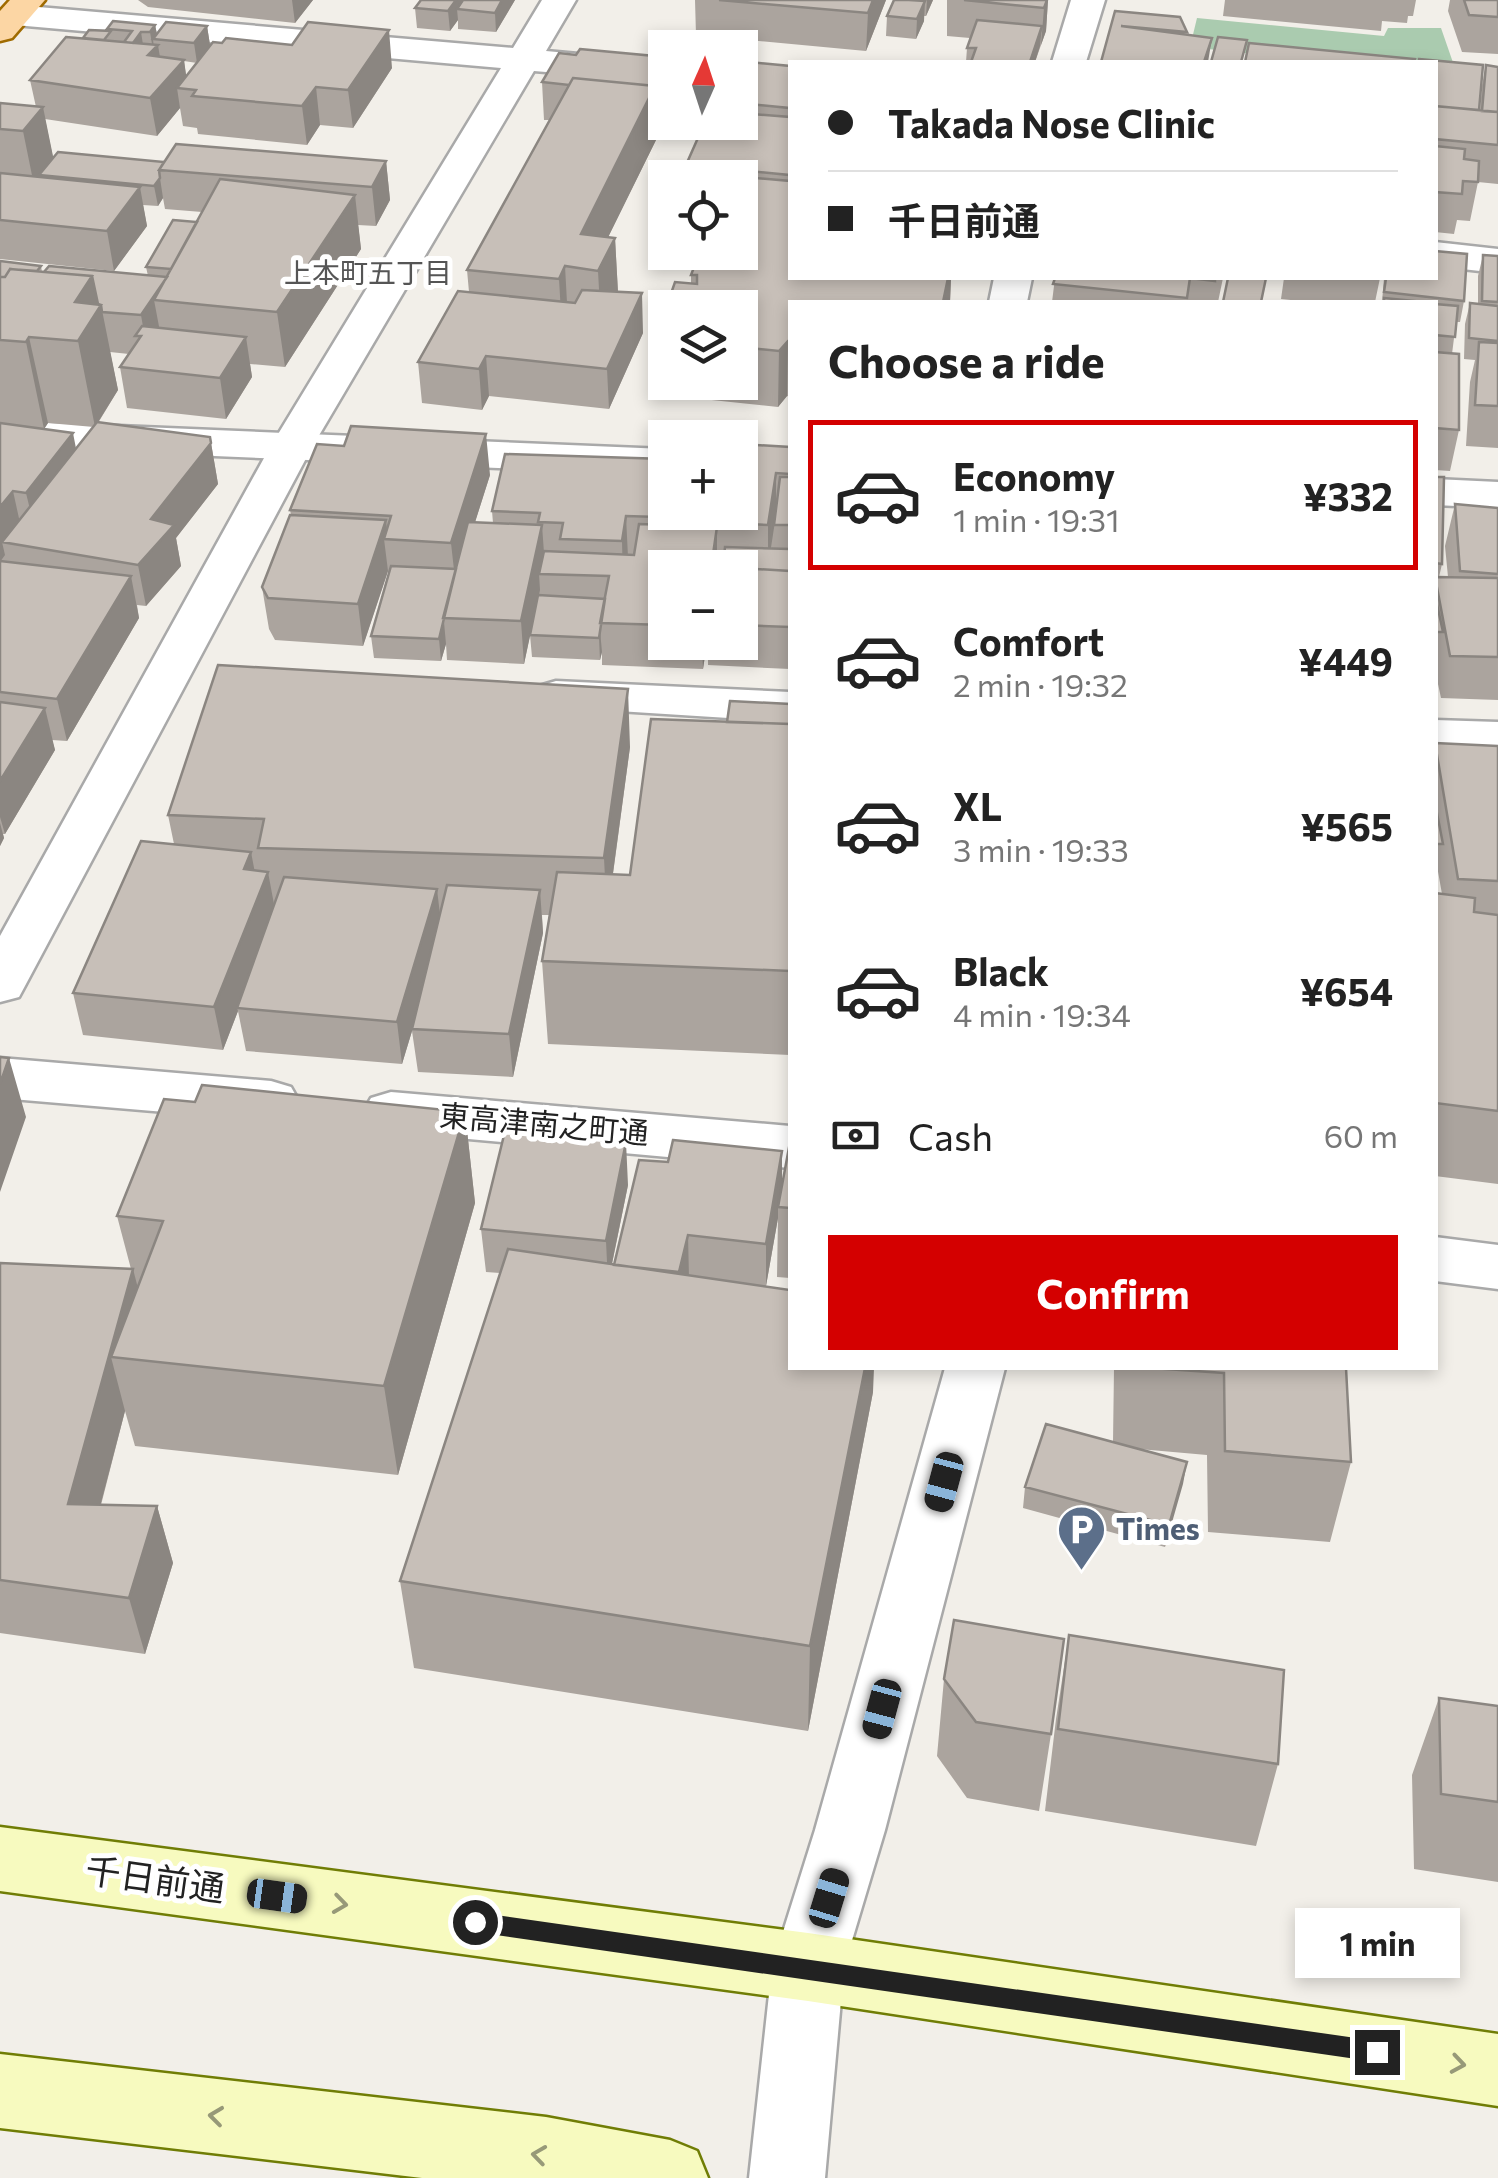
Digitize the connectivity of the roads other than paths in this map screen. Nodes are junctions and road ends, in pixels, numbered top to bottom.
1 (559, 0) edge
2 (1088, 0) edge
3 (14, 15) edge
4 (524, 60) junction
5 (1070, 60) edge
6 (648, 71) edge
7 (1438, 254) edge
8 (1498, 260) edge
9 (0, 434) edge
10 (290, 449) junction
11 (648, 461) edge
12 (1438, 492) edge
13 (1498, 495) edge
14 (163, 677) junction
15 (222, 680) edge
16 (516, 694) edge
17 (788, 707) edge
18 (1438, 735) edge
19 (1498, 738) edge
20 (0, 984) edge
21 (0, 1078) edge
22 (788, 1147) edge
23 (1438, 1259) edge
24 (1498, 1267) edge
25 (974, 1370) edge
26 (0, 1859) edge
27 (808, 1966) junction
28 (1498, 2070) edge
29 (0, 2090) edge
30 (670, 2178) edge
31 (787, 2178) edge

1 - 4 street
2 - 5 street
3 - 4 street
4 - 6 street
4 - 10 street
7 - 8 street
9 - 10 street
10 - 11 street
10 - 14 street
12 - 13 street
14 - 15 street
14 - 20 street
16 - 17 street
18 - 19 street
21 - 22 street, 東高津南之町通
23 - 24 street
25 - 27 street
26 -> 27 main road, 千日前通
27 -> 28 main road, 千日前通
27 - 31 street
30 -> 29 main road

